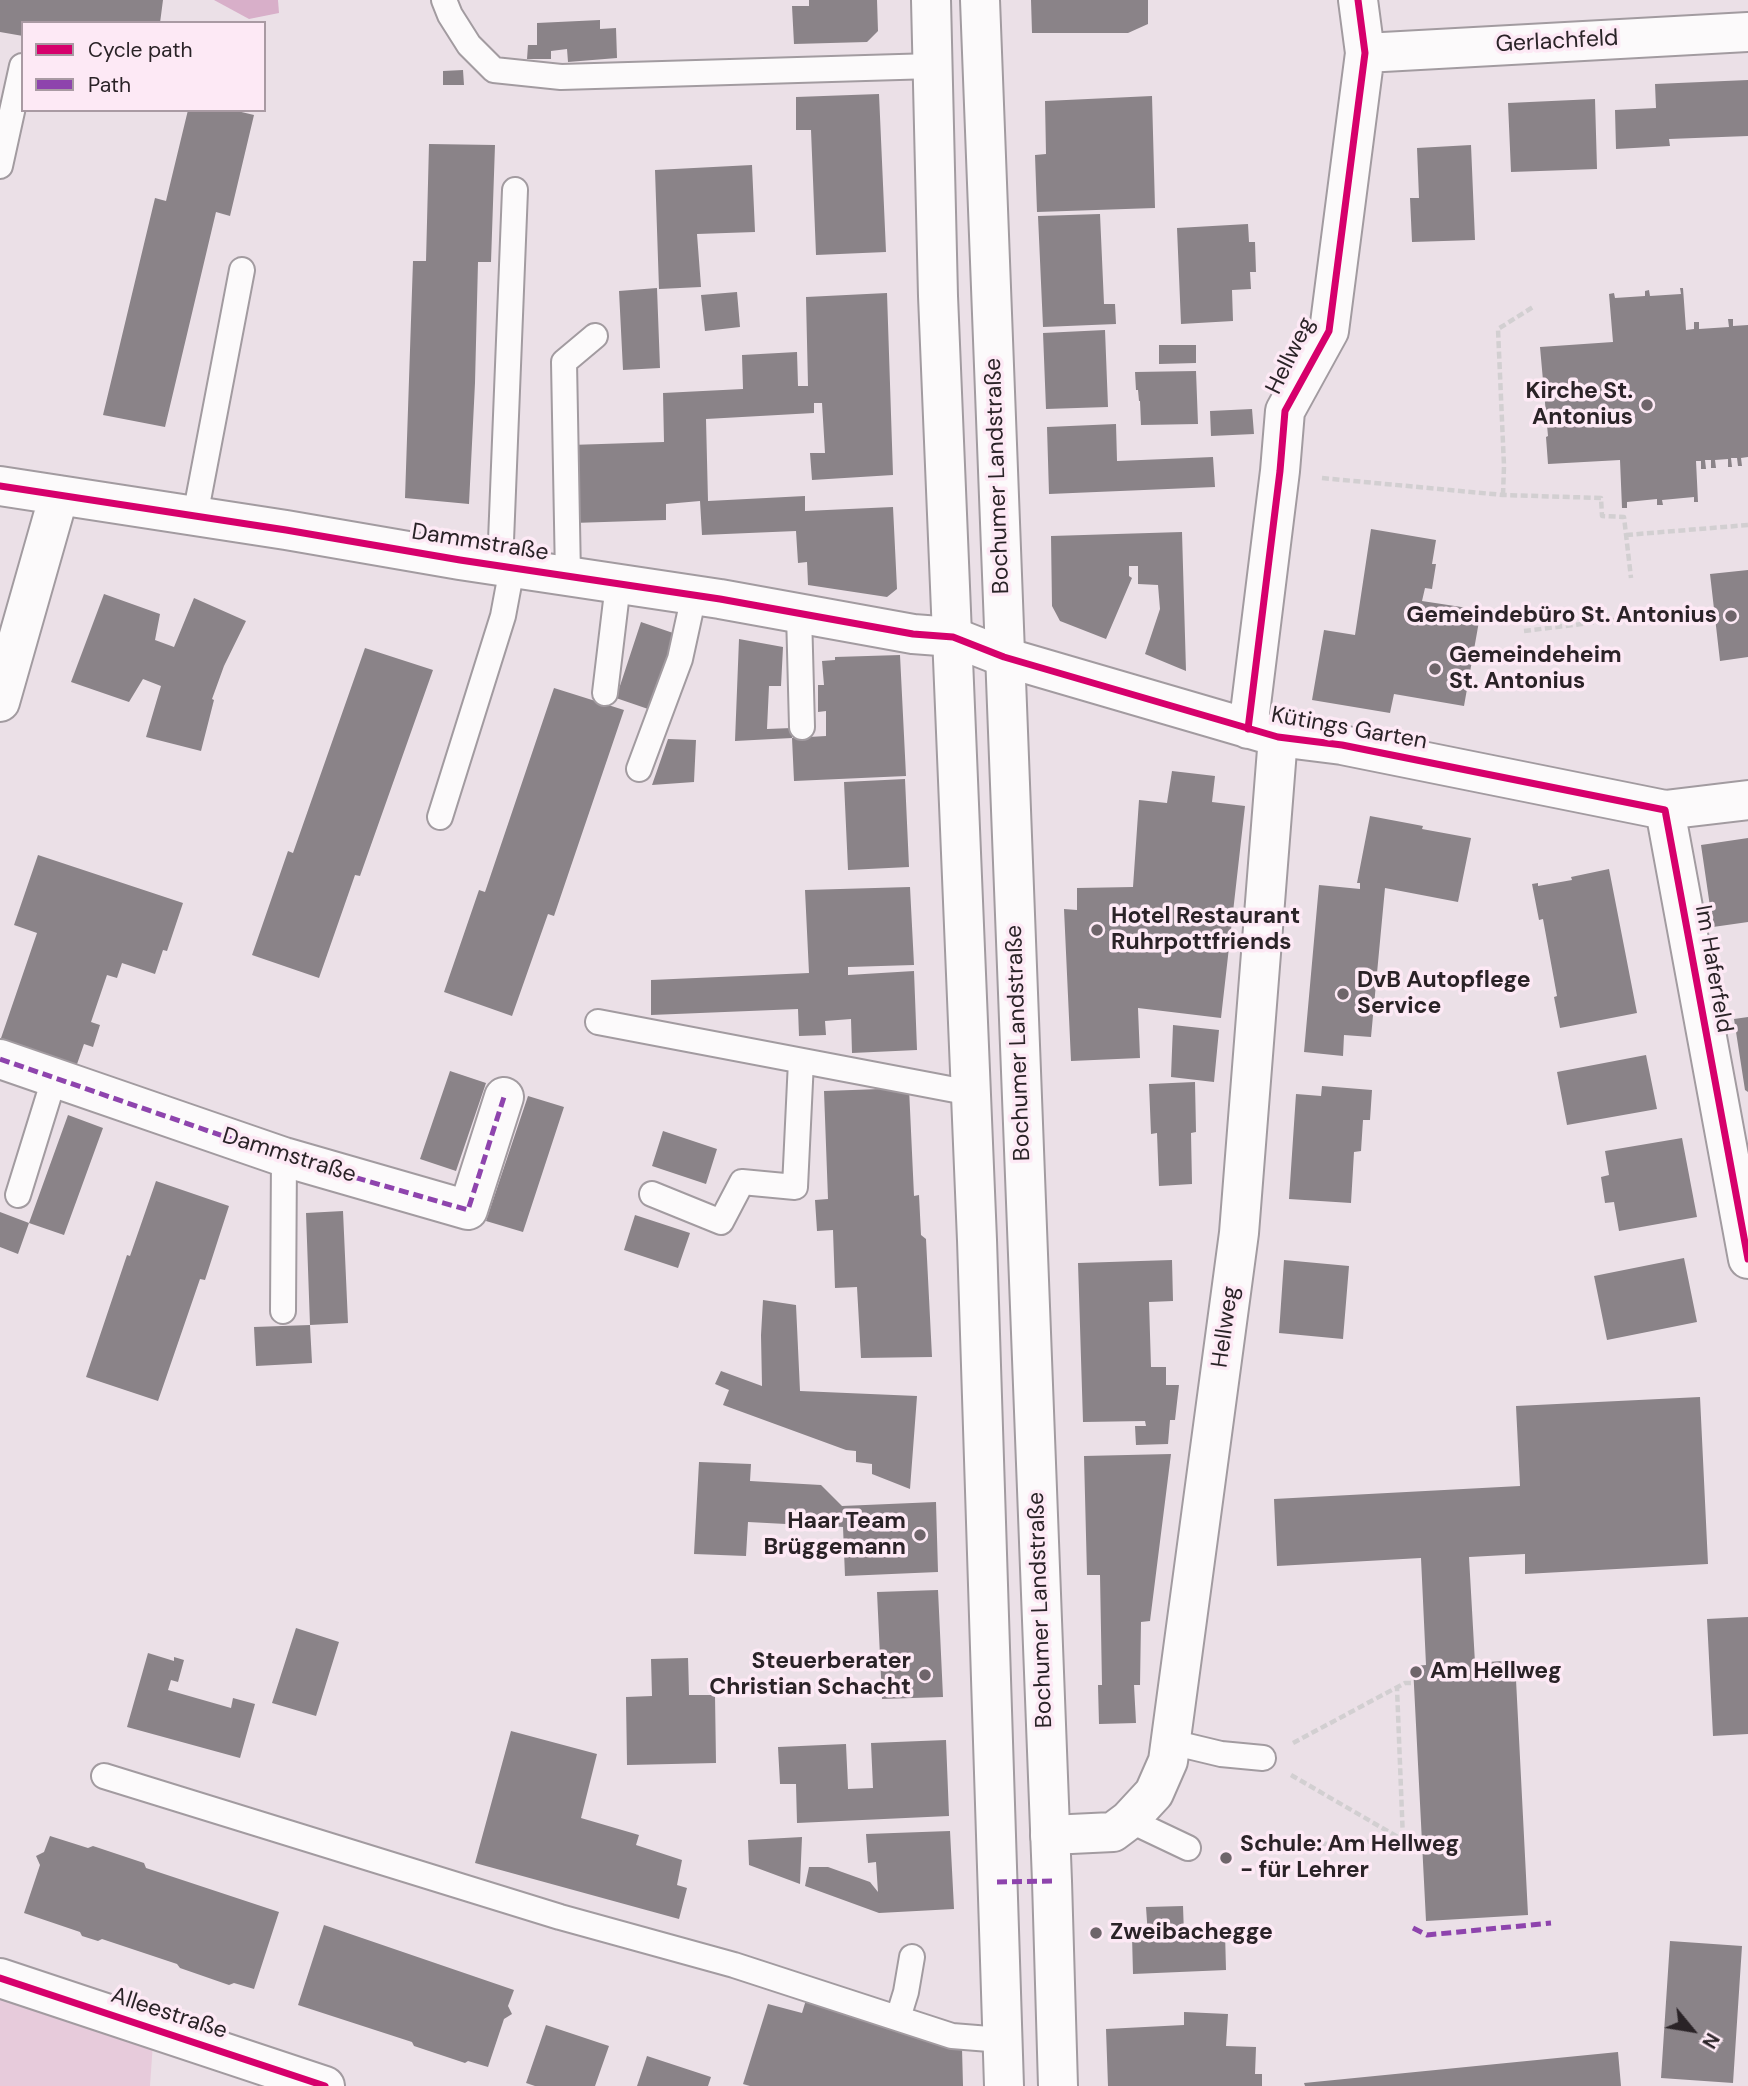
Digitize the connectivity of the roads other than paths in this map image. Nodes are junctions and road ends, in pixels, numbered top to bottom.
1 (444, 0) edge
2 (931, 0) edge
3 (980, 0) edge
4 (1358, 0) edge
5 (1748, 32) edge
6 (1365, 52) junction
7 (933, 66) junction
8 (21, 71) edge
9 (0, 166) edge
10 (515, 190) dead end
11 (242, 270) dead end
12 (595, 336) dead end
13 (0, 486) edge
14 (59, 495) junction
15 (195, 516) junction
16 (506, 567) junction
17 (568, 576) junction
18 (618, 584) junction
19 (694, 595) junction
20 (799, 613) junction
21 (953, 637) junction
22 (1004, 657) junction
23 (605, 693) dead end
24 (0, 702) edge
25 (802, 726) dead end
26 (1263, 733) junction
27 (639, 769) dead end
28 (1748, 800) edge
29 (1665, 810) junction
30 (440, 817) dead end
31 (598, 1022) dead end
32 (0, 1059) edge
33 (802, 1061) junction
34 (54, 1079) junction
35 (971, 1093) junction
36 (504, 1097) dead end
37 (1737, 1145) edge
38 (284, 1157) junction
39 (652, 1194) dead end
40 (18, 1195) dead end
41 (1748, 1259) edge
42 (283, 1311) dead end
43 (1171, 1742) junction
44 (1263, 1758) road end
45 (104, 1776) dead end
46 (1129, 1820) junction
47 (1050, 1835) junction
48 (1188, 1849) dead end
49 (912, 1957) dead end
50 (0, 1978) edge
51 (898, 2018) junction
52 (1002, 2040) junction
53 (325, 2086) edge
54 (1004, 2086) edge
55 (1058, 2086) edge

1 - 7 lane
2 - 7 street
3 - 22 street, Bochumer Landstraße
4 - 6 street, Hellweg
5 - 6 street, Gerlachfeld
6 - 26 street, Hellweg
7 - 21 street
8 - 9 lane
10 - 16 lane
11 - 15 lane
12 - 17 lane
13 - 14 street, Dammstraße
14 - 15 street, Dammstraße
14 - 24 street
15 - 16 street, Dammstraße
16 - 17 street, Dammstraße
16 - 30 lane
17 - 18 street, Dammstraße
18 - 19 street, Dammstraße
18 - 23 lane
19 - 20 street, Dammstraße
19 - 27 lane
20 - 21 street, Dammstraße
20 - 25 lane
21 - 22 street, Kütings Garten
21 - 35 street
22 - 26 street, Kütings Garten
22 - 47 street, Bochumer Landstraße
26 - 29 street, Kütings Garten
26 - 43 street, Hellweg
28 - 29 street, Kütings Garten
29 - 37 street, Im Haferfeld
31 - 33 lane
32 - 34 street, Dammstraße
33 - 35 lane
33 - 39 lane
34 - 38 street, Dammstraße
34 - 40 lane
35 - 52 street
36 - 38 street, Dammstraße
37 - 41 street, Im Haferfeld
38 - 42 lane
43 - 44 lane
43 - 46 street, Hellweg
45 - 51 lane
46 - 47 street, Hellweg
46 - 48 lane
47 - 55 street, Bochumer Landstraße
49 - 51 lane
50 - 53 street, Alleestraße
51 - 52 lane
52 - 54 street

